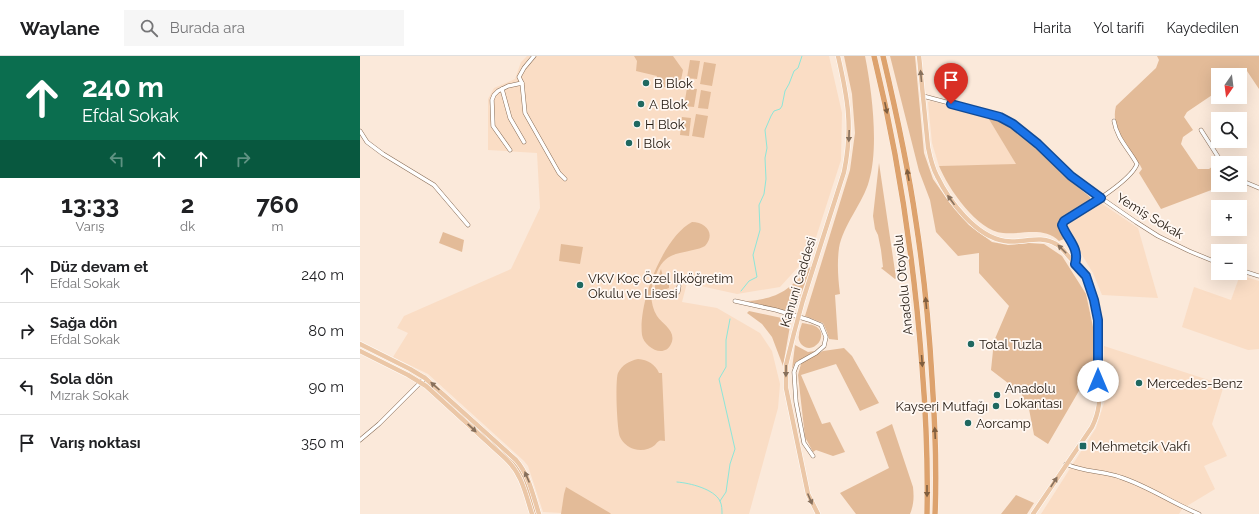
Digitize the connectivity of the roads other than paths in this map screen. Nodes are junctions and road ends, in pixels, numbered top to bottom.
1 (534, 56) edge
2 (838, 56) edge
3 (874, 56) edge
4 (883, 56) edge
5 (919, 56) edge
6 (522, 83) junction
7 (502, 89) junction
8 (923, 96) junction
9 (1114, 122) dead end
10 (1201, 130) dead end
11 (360, 131) edge
12 (524, 142) dead end
13 (510, 150) dead end
14 (1218, 156) edge
15 (565, 179) dead end
16 (1247, 183) edge
17 (1259, 188) edge
18 (1101, 198) junction
19 (468, 225) dead end
20 (1211, 259) edge
21 (1075, 264) junction
22 (1247, 272) edge
23 (1259, 276) edge
24 (679, 286) dead end
25 (678, 292) dead end
26 (735, 301) dead end
27 (360, 344) edge
28 (360, 351) edge
29 (425, 378) junction
30 (421, 382) junction
31 (360, 440) edge
32 (813, 456) dead end
33 (1066, 464) junction
34 (532, 514) edge
35 (539, 514) edge
36 (818, 514) edge
37 (926, 514) edge
38 (935, 514) edge
39 (1033, 514) edge
40 (1200, 514) edge

1 - 6 street
2 -> 36 main road, Kanuni Caddesi, bridge
3 -> 37 highway, Anadolu Otoyolu
38 -> 4 highway, Anadolu Otoyolu
8 -> 5 main road
6 - 7 street
6 - 15 street
7 - 12 street
7 - 13 street
8 - 18 street, Yemiş Sokak
21 -> 8 main road
9 - 18 street
10 - 14 street
11 - 19 street
16 - 17 street
18 - 20 street, Yemiş Sokak
18 - 21 street
21 - 33 main road
22 - 23 street
24 - 25 street
26 - 32 street
27 - 29 main road
28 - 30 main road
29 - 30 street
35 -> 29 main road
30 - 31 street
30 -> 34 main road
39 -> 33 main road
33 - 40 street

